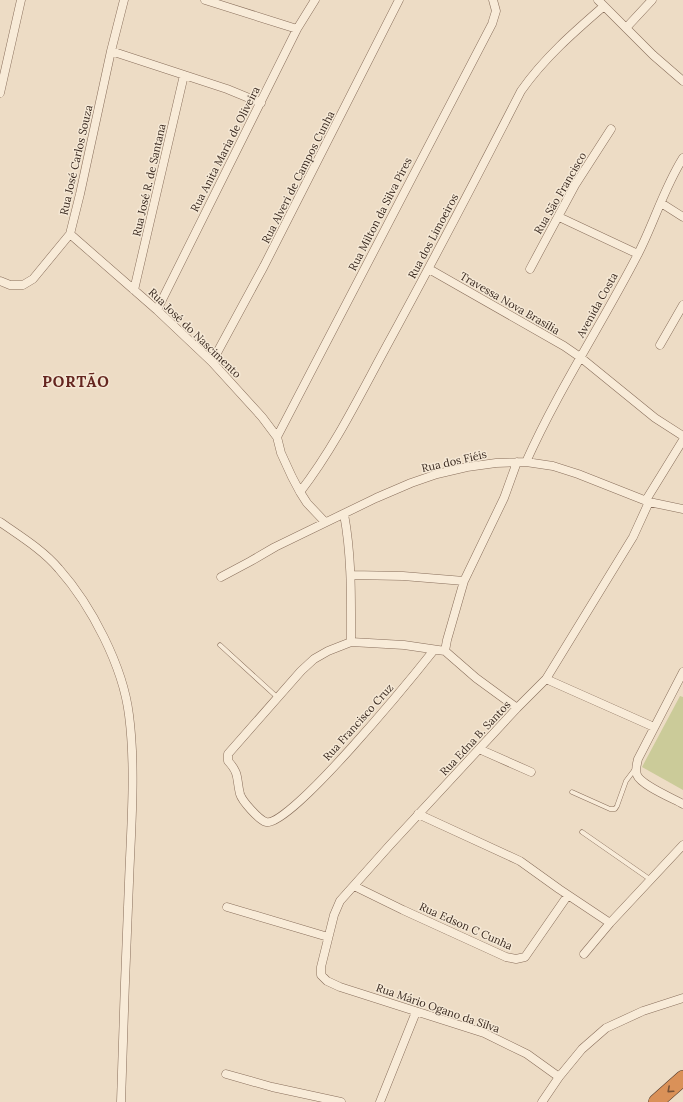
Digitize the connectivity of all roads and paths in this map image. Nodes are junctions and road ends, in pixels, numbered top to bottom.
1 (21, 0) edge
2 (124, 0) edge
3 (205, 0) edge
4 (315, 0) edge
5 (399, 0) edge
6 (493, 0) edge
7 (652, 0) edge
8 (601, 3) edge
9 (626, 28) junction
10 (297, 29) junction
11 (111, 51) junction
12 (184, 76) junction
13 (683, 81) edge
14 (0, 93) edge
15 (261, 103) junction
16 (610, 129) dead end
17 (683, 158) edge
18 (661, 203) junction
19 (559, 217) junction
20 (683, 217) edge
21 (70, 234) junction
22 (638, 254) junction
23 (429, 269) junction
24 (530, 269) dead end
25 (0, 281) edge
26 (134, 290) junction
27 (683, 306) edge
28 (157, 310) junction
29 (660, 345) dead end
30 (580, 357) junction
31 (212, 362) junction
32 (683, 436) edge
33 (277, 437) junction
34 (683, 440) edge
35 (517, 462) junction
36 (526, 462) junction
37 (300, 492) junction
38 (648, 501) junction
39 (683, 509) edge
40 (344, 514) junction
41 (0, 522) edge
42 (325, 522) junction
43 (351, 575) junction
44 (220, 577) dead end
45 (464, 581) junction
46 (351, 642) junction
47 (220, 645) dead end
48 (434, 650) junction
49 (445, 651) junction
50 (683, 672) edge
51 (546, 679) junction
52 (680, 683) edge
53 (277, 697) junction
54 (517, 708) junction
55 (654, 727) junction
56 (479, 749) junction
57 (636, 768) junction
58 (531, 772) dead end
59 (572, 792) dead end
60 (683, 804) edge
61 (418, 814) junction
62 (582, 832) dead end
63 (683, 845) edge
64 (651, 880) junction
65 (354, 886) junction
66 (568, 895) junction
67 (227, 907) dead end
68 (610, 923) junction
69 (328, 937) junction
70 (584, 954) dead end
71 (327, 981) joint
72 (683, 998) edge
73 (416, 1012) junction
74 (226, 1074) dead end
75 (559, 1076) junction
76 (683, 1078) edge
77 (120, 1102) edge
78 (341, 1102) edge
79 (380, 1102) edge
80 (542, 1102) edge
81 (656, 1102) edge

1 - 14 street
2 - 11 street, Rua José Carlos Souza
3 - 10 street
4 - 10 street, Rua Anita Maria de Oliveira
5 - 31 street, Rua Alveri de Campos Cunha
6 - 33 street, Rua Milton da Silva Pires
7 - 9 street
8 - 9 street
8 - 23 street, Rua dos Limoeiros
9 - 13 street
10 - 15 street, Rua Anita Maria de Oliveira
11 - 12 street
11 - 21 street, Rua José Carlos Souza
12 - 15 street
12 - 26 street, Rua José R. de Santana
15 - 28 street, Rua Anita Maria de Oliveira
16 - 19 street, Rua São Francisco
17 - 18 street, Avenida Costa
18 - 20 street
18 - 22 street, Avenida Costa
19 - 22 street
19 - 24 street, Rua São Francisco
21 - 25 street, Rua José Carlos Souza
21 - 26 street, Rua José do Nascimento
22 - 30 street, Avenida Costa
23 - 30 street, Travessa Nova Brasília
23 - 37 street, Rua dos Limoeiros
26 - 28 street, Rua José do Nascimento
27 - 29 street
28 - 31 street, Rua José do Nascimento
30 - 32 street, Travessa Nova Brasília
30 - 36 street, Avenida Costa
31 - 33 street, Rua José do Nascimento
33 - 37 street, Rua José do Nascimento
34 - 38 street, Rua Edna B. Santos
35 - 36 street, Rua dos Fiéis
35 - 40 street, Rua dos Fiéis
35 - 45 street
36 - 38 street, Rua dos Fiéis
37 - 42 street, Rua José do Nascimento
38 - 39 street, Rua dos Fiéis
38 - 51 street, Rua Edna B. Santos
40 - 42 street, Rua dos Fiéis
40 - 43 street
41 - 77 street
42 - 44 street, Rua dos Fiéis
43 - 45 street
43 - 46 street
45 - 49 street
46 - 48 street
46 - 53 street
47 - 53 lane
48 - 49 street
48 - 53 street, Rua Francisco Cruz
49 - 54 street
50 - 52 street
51 - 54 street, Rua Edna B. Santos
51 - 55 street
52 - 55 street
54 - 56 street, Rua Edna B. Santos
55 - 57 street
56 - 58 street
56 - 61 street, Rua Edna B. Santos
57 - 59 lane
57 - 60 street
61 - 65 street, Rua Edna B. Santos
61 - 66 street
62 - 64 lane
63 - 64 street
64 - 68 street
65 - 66 street, Rua Edson C Cunha
65 - 69 street, Rua Edna B. Santos
66 - 68 street
67 - 69 street
68 - 70 street
69 - 71 street, Rua Edna B. Santos
71 - 73 street, Rua Mário Ogano da Silva
72 - 75 street
73 - 75 street, Rua Mário Ogano da Silva
73 - 79 street
74 - 78 street
75 - 80 street
76 -> 81 highway

